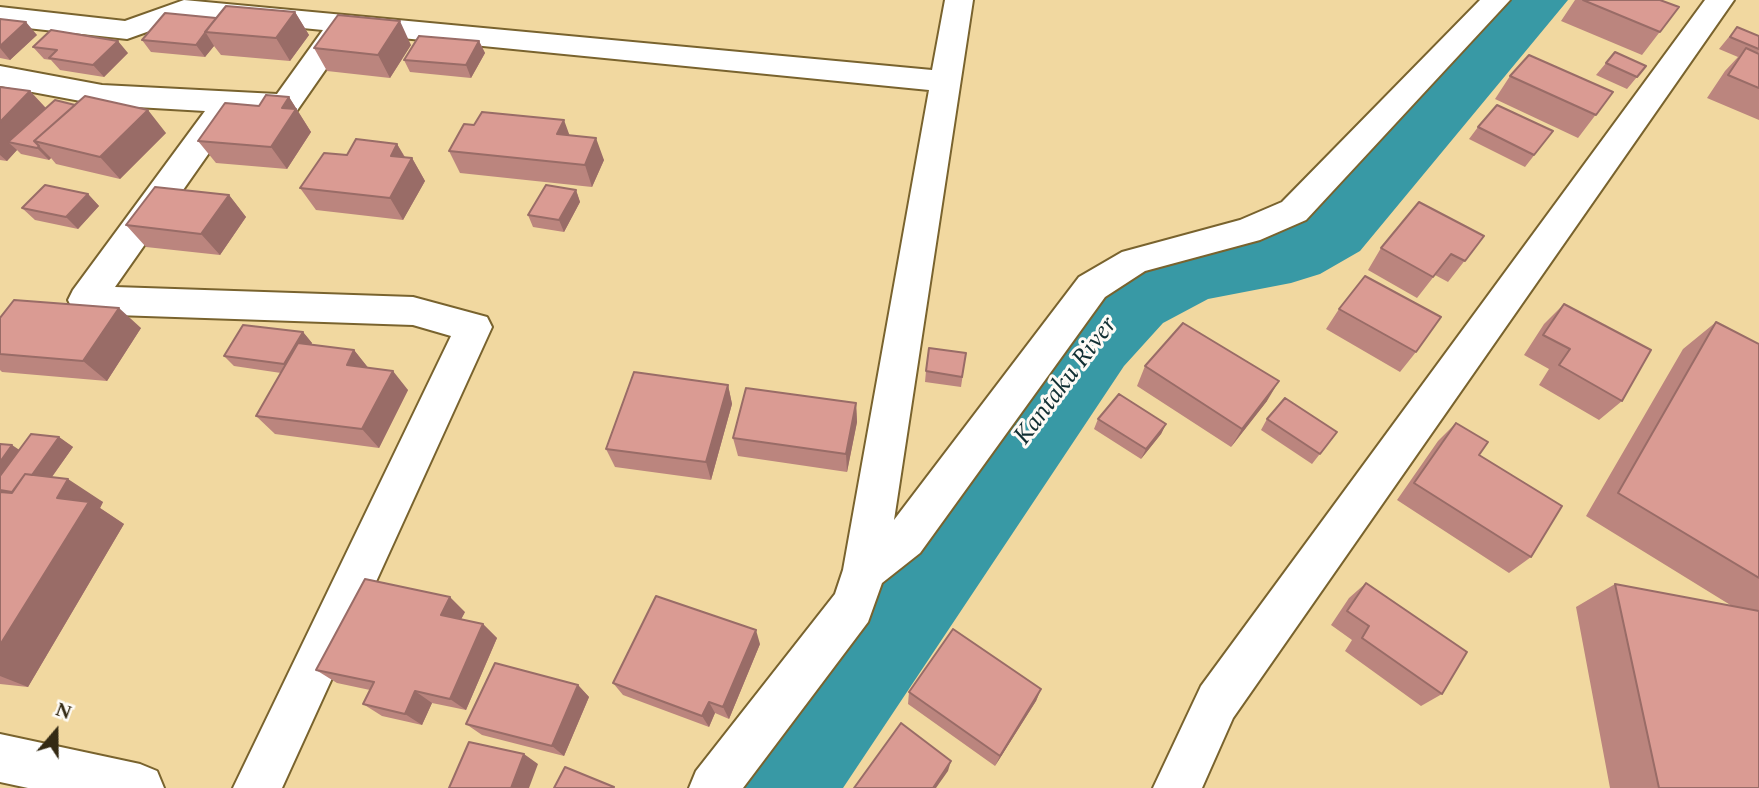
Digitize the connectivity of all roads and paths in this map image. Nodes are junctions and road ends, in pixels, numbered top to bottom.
1 (958, 0) edge
2 (1496, 0) edge
3 (1720, 0) edge
4 (0, 16) edge
5 (344, 23) junction
6 (0, 76) edge
7 (944, 81) junction
8 (228, 102) junction
9 (865, 570) junction
10 (0, 758) edge
11 (140, 788) edge
12 (257, 788) edge
13 (713, 788) edge
14 (1177, 788) edge

1 - 7 street
2 - 9 street
3 - 14 street
4 - 5 street
5 - 7 street
5 - 8 street
6 - 8 street
7 - 9 street
8 - 12 street
9 - 13 street
10 - 11 street

